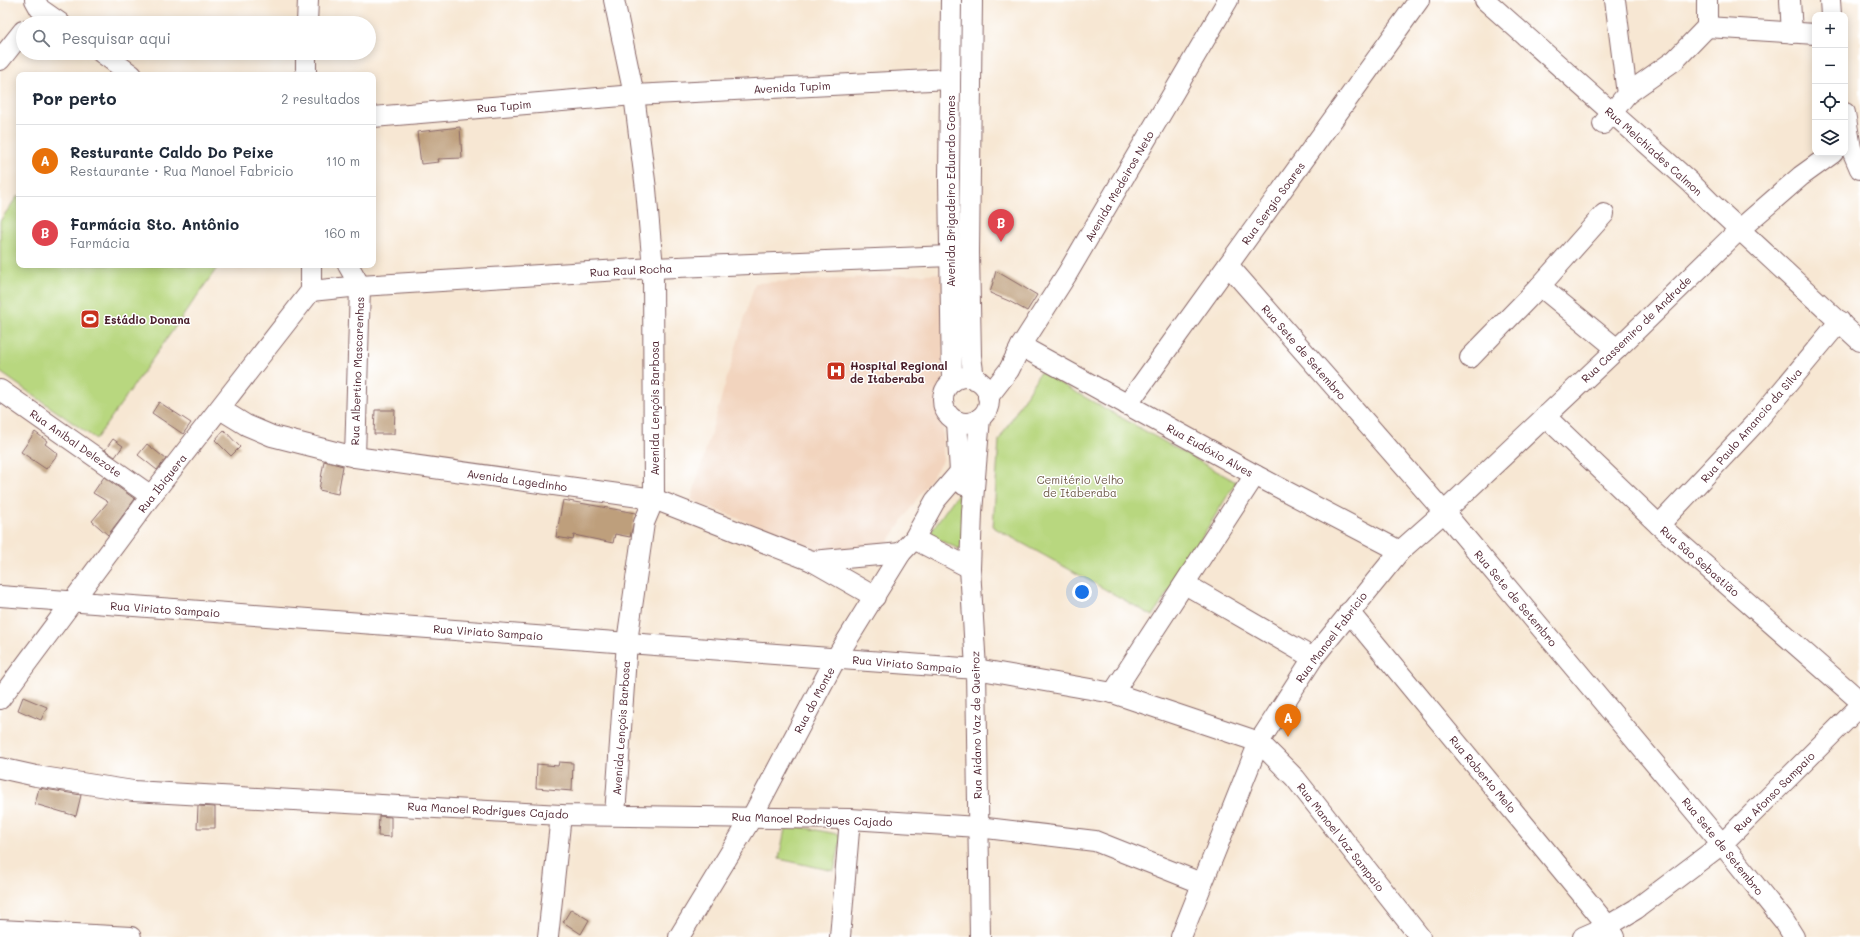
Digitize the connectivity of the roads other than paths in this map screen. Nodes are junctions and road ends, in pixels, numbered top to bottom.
1 (308, 0) edge
2 (614, 0) edge
3 (951, 0) edge
4 (972, 0) edge
5 (1228, 0) edge
6 (1419, 0) edge
7 (1470, 0) edge
8 (1485, 0) edge
9 (1615, 0) edge
10 (1707, 0) edge
11 (1790, 0) edge
12 (1830, 0) edge
13 (35, 11) edge
14 (1831, 12) edge
15 (45, 16) edge
16 (307, 16) edge
17 (1707, 27) junction
18 (1792, 33) junction
19 (1812, 34) edge
20 (16, 40) edge
21 (0, 60) edge
22 (112, 60) edge
23 (306, 60) edge
24 (128, 72) edge
25 (306, 72) edge
26 (950, 79) junction
27 (1627, 94) junction
28 (634, 95) junction
29 (376, 117) edge
30 (1608, 118) junction
31 (1848, 151) edge
32 (1835, 156) edge
33 (1860, 169) edge
34 (949, 178) junction
35 (971, 178) junction
36 (1604, 214) dead end
37 (1740, 229) junction
38 (960, 254) junction
39 (1228, 265) junction
40 (310, 268) edge
41 (350, 268) edge
42 (653, 268) junction
43 (360, 286) junction
44 (1540, 286) junction
45 (311, 291) junction
46 (960, 315) junction
47 (1840, 321) junction
48 (1860, 341) edge
49 (1021, 346) junction
50 (1617, 349) junction
51 (1470, 358) dead end
52 (952, 382) junction
53 (981, 386) junction
54 (0, 390) edge
55 (1127, 405) junction
56 (220, 409) junction
57 (1545, 416) junction
58 (980, 418) junction
59 (957, 421) junction
60 (355, 457) junction
61 (960, 472) junction
62 (1255, 475) junction
63 (151, 496) junction
64 (654, 499) junction
65 (972, 512) junction
66 (1444, 512) junction
67 (1660, 525) junction
68 (907, 546) junction
69 (1400, 551) junction
70 (812, 561) junction
71 (970, 568) junction
72 (1185, 584) junction
73 (0, 596) edge
74 (875, 597) junction
75 (71, 602) junction
76 (1349, 612) junction
77 (627, 642) junction
78 (836, 658) junction
79 (1313, 658) junction
80 (976, 669) junction
81 (1113, 693) junction
82 (0, 699) edge
83 (1860, 701) edge
84 (1860, 706) edge
85 (1259, 742) junction
86 (0, 768) edge
87 (561, 815) junction
88 (615, 815) junction
89 (752, 817) junction
90 (850, 819) junction
91 (978, 827) junction
92 (1722, 844) junction
93 (1201, 883) junction
94 (0, 930) edge
95 (1611, 931) edge
96 (90, 936) edge
97 (131, 937) edge
98 (548, 937) edge
99 (679, 937) edge
100 (840, 937) edge
101 (980, 937) edge
102 (1181, 937) edge
103 (1420, 937) edge
104 (1583, 937) edge
105 (1794, 937) edge

1 - 16 street
2 - 28 street, Avenida Lençóis Barbosa
3 - 26 street, Avenida Brigadeiro Eduardo Gomes
4 - 35 street, Avenida Brigadeiro Eduardo Gomes
5 - 49 street, Avenida Medeiros Neto
6 - 39 street, Rua Sergio Soares
7 - 30 street, Rua Melchiades Calmon
8 - 30 street, Rua Melchiades Calmon
9 - 27 street
10 - 17 street
11 - 18 street
12 - 14 street
13 - 15 street
17 - 18 street
17 - 27 street
18 - 19 street
20 - 21 street
22 - 24 street
23 - 25 street
26 - 28 street, Avenida Tupim
26 - 34 street, Avenida Brigadeiro Eduardo Gomes
27 - 30 street
28 - 29 street, Rua Tupim
28 - 42 street, Avenida Lençóis Barbosa
30 - 37 street, Rua Melchiades Calmon
31 - 33 street
32 - 37 street, Rua Cassemiro de Andrade
34 - 35 street
34 - 38 street, Avenida Brigadeiro Eduardo Gomes
35 - 38 street, Avenida Brigadeiro Eduardo Gomes
36 - 44 street
37 - 47 street
37 - 50 street, Rua Cassemiro de Andrade
38 - 42 street, Rua Raul Rocha
38 - 46 street, Avenida Brigadeiro Eduardo Gomes
39 - 55 street, Rua Sergio Soares
39 - 66 street, Rua Sete de Setembro
40 - 45 street
41 - 43 street
42 - 43 street, Rua Raul Rocha
42 - 64 street, Avenida Lençóis Barbosa
43 - 45 street, Rua Raul Rocha
43 - 60 street, Rua Albertino Mascarenhas
44 - 50 street
44 - 51 street
45 - 56 street, Rua Ibiquera
46 - 52 street, Avenida Brigadeiro Eduardo Gomes
46 - 53 street, Avenida Brigadeiro Eduardo Gomes
47 - 48 street
47 - 67 street, Rua Paulo Amancio da Silva
49 - 53 street, Avenida Medeiros Neto
49 - 55 street, Rua Eudóxio Alves
50 - 57 street, Rua Cassemiro de Andrade
52 - 53 street
52 - 59 street
53 - 58 street
54 - 63 street, Rua Anibal Delezote
55 - 62 street, Rua Eudóxio Alves
56 - 60 street, Avenida Lagedinho
56 - 63 street, Rua Ibiquera
57 - 66 street, Rua Cassemiro de Andrade
57 - 67 street, Rua São Sebastião
58 - 59 street
58 - 65 street, Rua Aidano Vaz de Queiroz
59 - 61 street, Rua Aidano Vaz de Queiroz
60 - 64 street, Avenida Lagedinho
61 - 65 street, Rua Aidano Vaz de Queiroz
61 - 68 street, Rua do Monte
62 - 69 street, Rua Eudóxio Alves
62 - 72 street
63 - 75 street, Rua Ibiquera
64 - 70 street, Avenida Lagedinho
64 - 77 street, Avenida Lençóis Barbosa
65 - 71 street, Rua Aidano Vaz de Queiroz
66 - 69 street, Rua Manoel Fabricio
66 - 92 street, Rua Sete de Setembro
67 - 83 street, Rua São Sebastião
68 - 70 street, Avenida Lagedinho
68 - 71 street
68 - 74 street, Rua do Monte
69 - 76 street, Rua Manoel Fabricio
70 - 74 street, Avenida Lagedinho
71 - 80 street, Rua Aidano Vaz de Queiroz
72 - 79 street
72 - 81 street
73 - 75 street, Rua Viriato Sampaio
74 - 78 street, Rua do Monte
75 - 77 street, Rua Viriato Sampaio
75 - 82 street, Rua Ibiquera
76 - 79 street, Rua Manoel Fabricio
76 - 95 street, Rua Roberto Melo
77 - 78 street, Rua Viriato Sampaio
77 - 88 street, Avenida Lençóis Barbosa
78 - 80 street, Rua Viriato Sampaio
78 - 89 street, Rua do Monte
79 - 85 street, Rua Manoel Fabricio
80 - 81 street, Rua Viriato Sampaio
80 - 91 street, Rua Aidano Vaz de Queiroz
81 - 85 street, Rua Viriato Sampaio
84 - 92 street, Rua Afonso Sampaio
85 - 93 street, Rua Manoel Fabricio
85 - 103 street, Rua Manoel Vaz Sampaio
86 - 87 street, Rua Manoel Rodrigues Cajado
87 - 88 street, Rua Manoel Rodrigues Cajado
87 - 98 street
88 - 89 street, Rua Manoel Rodrigues Cajado
89 - 90 street, Rua Manoel Rodrigues Cajado
89 - 99 street, Rua do Monte
90 - 91 street, Rua Manoel Rodrigues Cajado
90 - 100 street
91 - 93 street, Rua Manoel Rodrigues Cajado
91 - 101 street, Rua Aidano Vaz de Queiroz
92 - 95 street, Rua Afonso Sampaio
92 - 105 street, Rua Sete de Setembro
93 - 102 street, Rua Manoel Fabricio
94 - 96 street
95 - 104 street, Rua Afonso Sampaio
96 - 97 street

